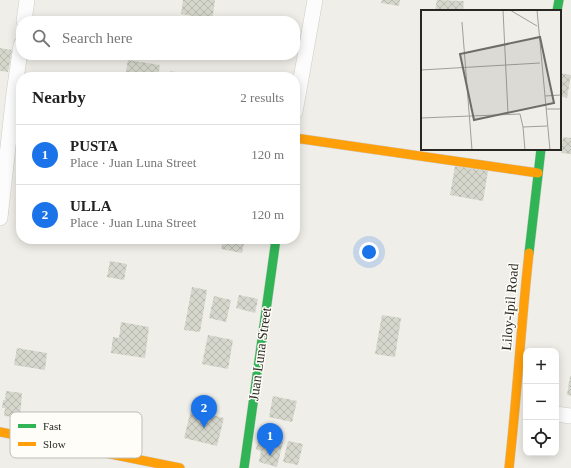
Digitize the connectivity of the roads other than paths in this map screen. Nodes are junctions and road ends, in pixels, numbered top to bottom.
1 (28, 0) edge
2 (315, 0) edge
3 (559, 0) edge
4 (557, 10) edge
5 (25, 16) edge
6 (18, 60) edge
7 (300, 84) edge
8 (12, 93) edge
9 (300, 139) edge
10 (541, 150) edge
11 (538, 174) junction
12 (0, 218) edge
13 (275, 244) edge
14 (521, 409) edge
15 (559, 414) edge
16 (571, 416) edge
17 (0, 432) edge
18 (10, 434) edge
19 (130, 458) edge
20 (180, 468) edge
21 (244, 468) edge
22 (509, 468) edge

1 - 5 street
2 - 7 street
3 - 4 main road
6 - 8 street
8 - 12 street
9 - 11 main road
10 - 11 main road, Liloy-Ipil Road
11 - 14 main road, Liloy-Ipil Road
13 - 21 main road, Juan Luna Street
14 - 22 main road, Liloy-Ipil Road
15 - 16 street
17 - 18 main road
19 - 20 main road

